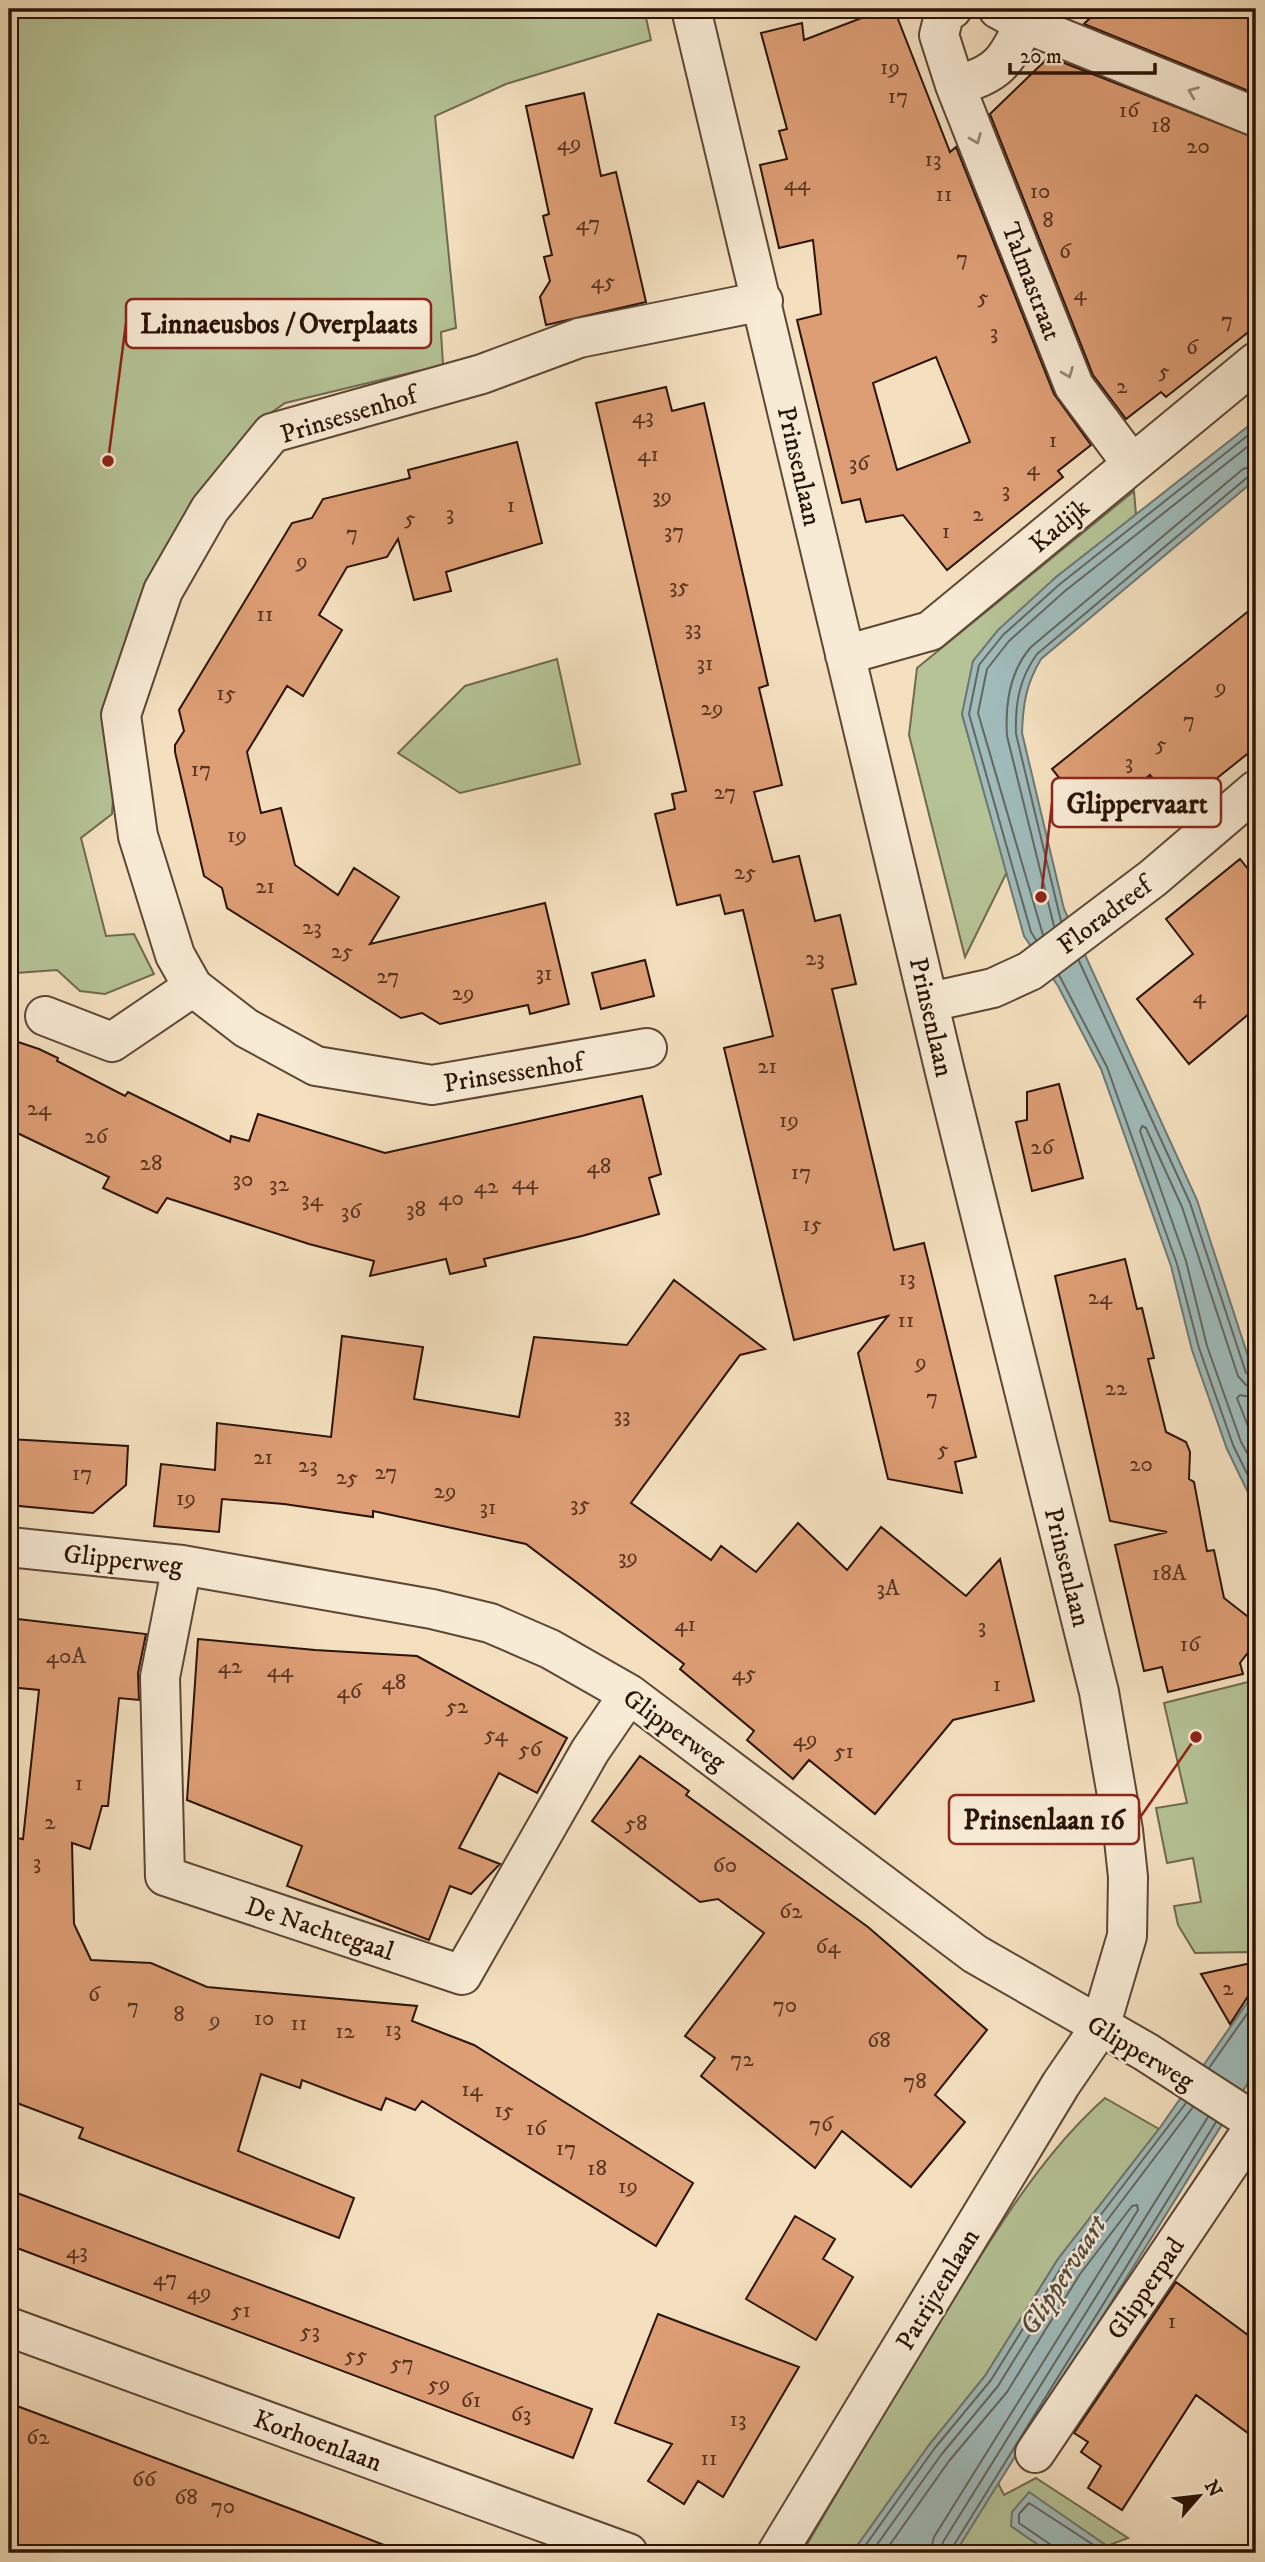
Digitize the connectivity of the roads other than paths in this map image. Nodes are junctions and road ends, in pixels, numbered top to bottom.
1 (691, 9) edge
2 (952, 9) edge
3 (1011, 16) edge
4 (955, 85) junction
5 (1256, 117) edge
6 (764, 301) junction
7 (1256, 362) edge
8 (1132, 464) junction
9 (845, 655) junction
10 (1256, 790) edge
11 (193, 986) junction
12 (930, 1002) junction
13 (44, 1016) dead end
14 (647, 1048) dead end
15 (9, 1547) edge
16 (182, 1565) junction
17 (629, 1694) junction
18 (1100, 2027) junction
19 (1256, 2124) edge
20 (9, 2327) edge
21 (1035, 2453) dead end
22 (628, 2553) edge
23 (777, 2553) edge

1 - 6 street, Prinsenlaan
2 - 4 street, Talmastraat
3 - 4 street
5 -> 3 street
4 -> 8 street, Talmastraat
6 - 9 street, Prinsenlaan
6 - 11 street, Prinsessenhof
7 - 8 street, Kadijk
8 - 9 street, Kadijk
9 - 12 street, Prinsenlaan
10 - 12 street, Floradreef
11 - 13 street
11 - 14 street, Prinsessenhof
12 - 18 street, Prinsenlaan
15 - 16 street, Glipperweg
16 - 17 street, Glipperweg
16 - 17 street, De Nachtegaal
17 - 18 street, Glipperweg
18 - 19 street, Glipperweg
18 - 23 street, Patrijzenlaan
19 - 21 street, Glipperpad
20 - 22 street, Korhoenlaan

